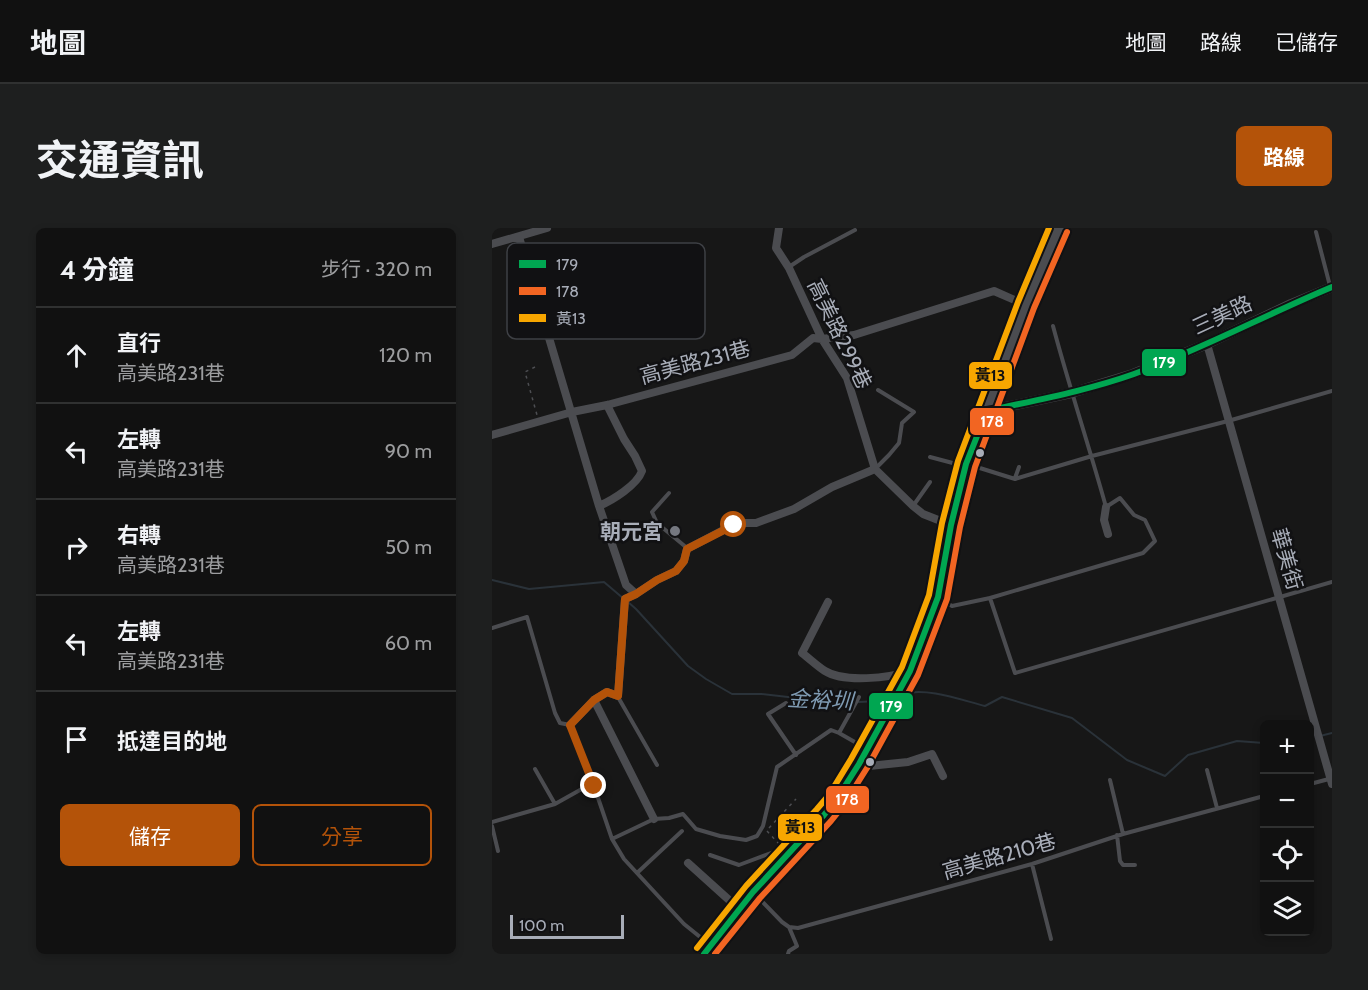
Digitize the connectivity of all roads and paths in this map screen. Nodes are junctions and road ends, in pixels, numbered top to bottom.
1 (547, 228) edge
2 (779, 228) edge
3 (855, 230) dead end
4 (1056, 230) edge
5 (1316, 232) dead end
6 (519, 237) junction
7 (521, 243) edge
8 (492, 244) edge
9 (789, 268) junction
10 (1331, 287) edge
11 (1026, 305) junction
12 (1053, 326) dead end
13 (550, 339) edge
14 (822, 339) junction
15 (1207, 344) junction
16 (535, 367) dead end
17 (878, 390) dead end
18 (1332, 391) edge
19 (1071, 393) junction
20 (608, 405) junction
21 (987, 411) junction
22 (572, 412) junction
23 (539, 421) junction
24 (1228, 421) junction
25 (492, 435) edge
26 (1092, 456) junction
27 (930, 458) dead end
28 (966, 465) junction
29 (1019, 467) dead end
30 (875, 469) junction
31 (1015, 479) junction
32 (930, 482) dead end
33 (669, 494) dead end
34 (599, 506) junction
35 (913, 506) junction
36 (1106, 507) junction
37 (951, 525) junction
38 (1108, 534) dead end
39 (687, 549) junction
40 (1332, 582) edge
41 (636, 594) junction
42 (938, 597) junction
43 (1279, 597) junction
44 (990, 598) junction
45 (828, 602) dead end
46 (492, 628) edge
47 (910, 671) junction
48 (618, 696) junction
49 (859, 697) dead end
50 (594, 700) junction
51 (786, 703) dead end
52 (570, 725) junction
53 (839, 733) junction
54 (867, 749) junction
55 (796, 755) junction
56 (859, 764) junction
57 (657, 765) dead end
58 (535, 769) dead end
59 (1207, 770) dead end
60 (943, 776) dead end
61 (1110, 780) dead end
62 (1331, 780) edge
63 (1314, 783) edge
64 (594, 786) junction
65 (1260, 797) edge
66 (796, 799) dead end
67 (555, 804) junction
68 (1217, 808) junction
69 (654, 819) junction
70 (492, 824) edge
71 (763, 826) junction
72 (682, 831) dead end
73 (766, 831) junction
74 (1120, 834) junction
75 (612, 839) junction
76 (782, 849) joint
77 (498, 851) dead end
78 (710, 855) dead end
79 (688, 863) dead end
80 (1032, 864) junction
81 (1135, 865) dead end
82 (637, 873) junction
83 (753, 892) junction
84 (739, 909) junction
85 (789, 927) junction
86 (1051, 939) dead end
87 (707, 950) edge
88 (788, 954) edge

1 - 6 street
2 - 9 street, 高美路299巷
3 - 9 lane
4 - 11 street
5 - 10 lane
6 - 7 street
6 - 8 street
9 - 14 street, 高美路299巷
10 - 15 street, 三美路
11 - 14 street, 高美路231巷
11 - 21 street
12 - 19 lane
13 - 22 street
14 - 20 street, 高美路231巷
14 - 30 street, 高美路299巷
15 - 19 street, 三美路
15 - 24 street, 華美街
16 - 23 path
17 - 30 lane
18 - 24 lane
19 - 21 street, 三美路
19 - 26 lane
20 - 22 street, 高美路231巷
20 - 34 street
21 - 28 street
22 - 23 street, 高美路231巷
22 - 34 street
23 - 25 street, 高美路231巷
24 - 26 lane
24 - 43 street, 華美街
26 - 31 lane
26 - 36 lane
27 - 28 lane
28 - 31 lane
28 - 37 street
29 - 31 lane
30 - 35 street, 高美路299巷
30 - 39 street
32 - 35 lane
33 - 39 lane
34 - 41 street
35 - 37 street, 高美路299巷
36 - 38 street
36 - 44 lane
37 - 42 street
39 - 41 street
40 - 43 lane
41 - 48 street
42 - 44 lane
42 - 47 street
43 - 44 lane
43 - 62 street, 華美街
45 - 47 street
46 - 52 lane
47 - 54 street
48 - 50 street
48 - 57 lane
49 - 53 lane
50 - 52 street
50 - 69 street
51 - 55 lane
52 - 64 lane
53 - 54 lane
53 - 55 lane
54 - 56 street
55 - 71 lane
56 - 60 street
56 - 83 street
58 - 67 lane
59 - 68 lane
61 - 74 lane
62 - 63 lane
64 - 67 lane
64 - 75 lane
65 - 68 lane, 高美路210巷
66 - 73 path
67 - 70 lane
68 - 74 lane, 高美路210巷
69 - 71 lane
69 - 75 lane
70 - 77 lane
71 - 73 path
72 - 82 lane
73 - 76 path
74 - 80 lane, 高美路210巷
74 - 81 lane
75 - 82 lane
76 - 78 lane
79 - 84 street
80 - 85 lane, 高美路210巷
80 - 86 lane
82 - 87 lane
83 - 84 street
83 - 85 lane
84 - 87 street
85 - 88 lane

